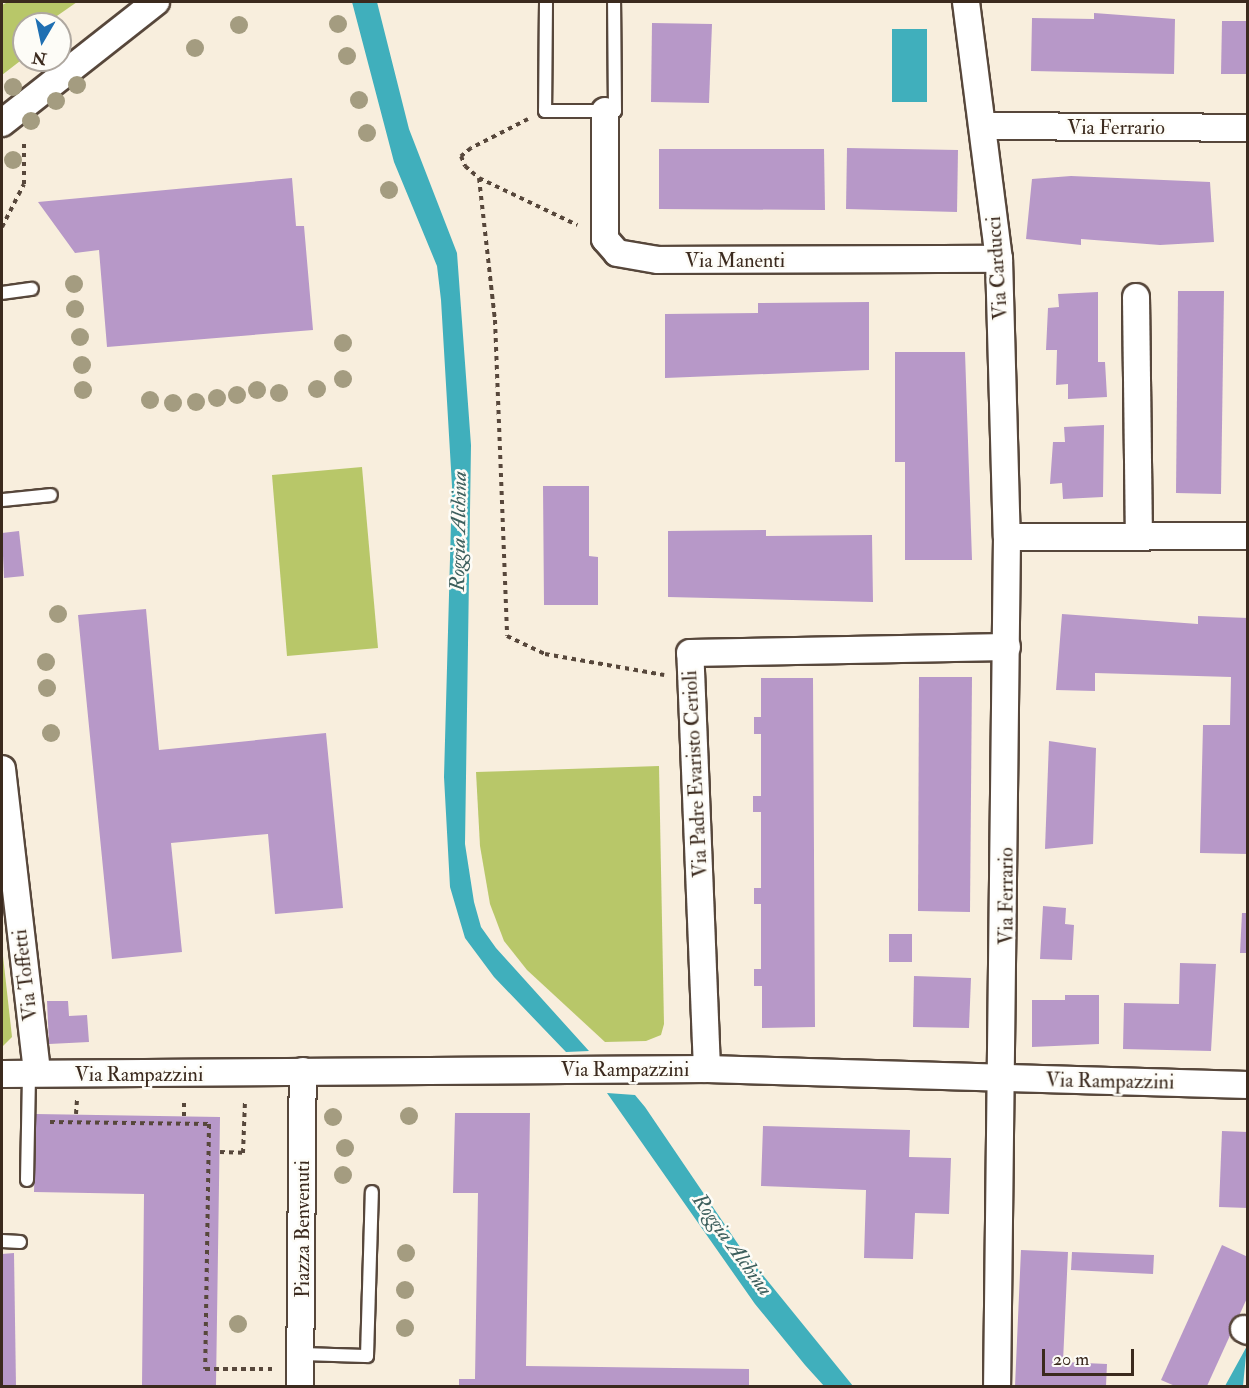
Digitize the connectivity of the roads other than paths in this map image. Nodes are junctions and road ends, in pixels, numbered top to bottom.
1 (156, 2) edge
2 (546, 2) edge
3 (614, 2) edge
4 (966, 2) edge
5 (605, 111) junction
6 (8, 117) edge
7 (985, 126) junction
8 (1248, 128) edge
9 (999, 258) junction
10 (32, 289) dead end
11 (2, 292) edge
12 (1136, 297) dead end
13 (51, 495) dead end
14 (2, 500) edge
15 (1139, 535) junction
16 (1248, 536) edge
17 (1007, 537) junction
18 (1007, 647) junction
19 (2, 769) edge
20 (707, 1069) junction
21 (303, 1071) junction
22 (2, 1074) edge
23 (33, 1074) junction
24 (1004, 1079) junction
25 (1248, 1085) edge
26 (27, 1180) dead end
27 (372, 1192) dead end
28 (2, 1241) edge
29 (20, 1242) dead end
30 (300, 1370) edge
31 (997, 1386) edge

1 - 6 street
2 - 5 lane
3 - 5 lane
4 - 7 street, Via Carducci
5 - 9 street, Via Manenti
7 - 8 street, Via Ferrario
7 - 9 street, Via Carducci
9 - 17 street, Via Carducci
10 - 11 lane
12 - 15 street
13 - 14 lane
15 - 16 street
15 - 17 street
17 - 18 street, Via Ferrario
18 - 20 street, Via Padre Evaristo Cerioli
18 - 24 street, Via Ferrario
19 - 23 street, Via Toffetti
20 - 21 street, Via Rampazzini
20 - 24 street, Via Rampazzini
21 - 23 street, Via Rampazzini
21 - 30 street, Piazza Benvenuti
22 - 23 street, Via Rampazzini
23 - 26 lane
24 - 25 street, Via Rampazzini
24 - 31 street, Via Ferrario
27 - 30 lane
28 - 29 lane

